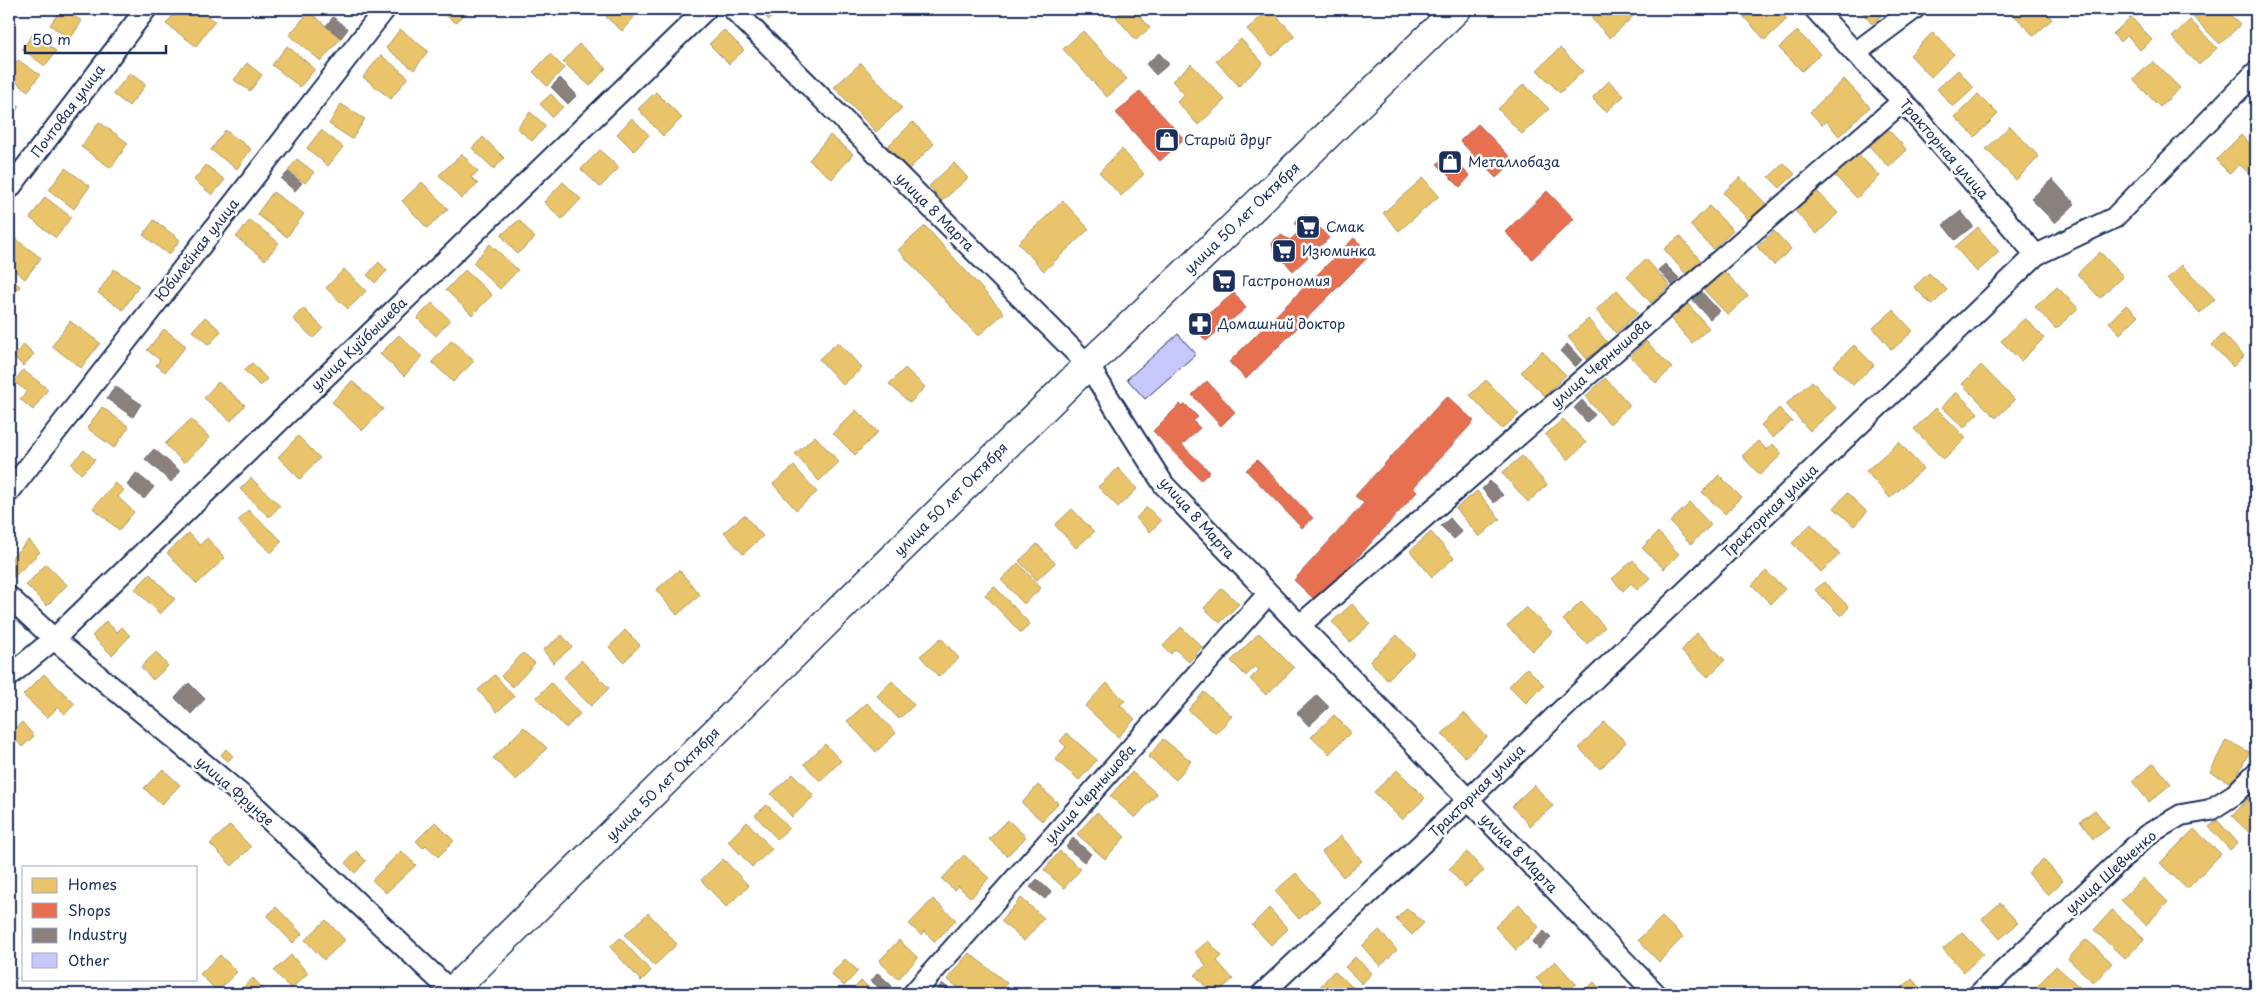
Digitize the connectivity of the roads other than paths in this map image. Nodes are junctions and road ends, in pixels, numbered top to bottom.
1 (146, 9) edge
2 (385, 9) edge
3 (706, 9) edge
4 (733, 9) edge
5 (1457, 9) edge
6 (1815, 9) edge
7 (1914, 9) edge
8 (1855, 53) junction
9 (2256, 72) edge
10 (1903, 101) junction
11 (9, 189) edge
12 (2036, 255) junction
13 (1088, 365) junction
14 (9, 492) edge
15 (1268, 594) junction
16 (9, 597) edge
17 (1299, 626) junction
18 (54, 639) junction
19 (9, 676) edge
20 (2256, 774) edge
21 (1468, 800) junction
22 (1648, 992) edge
23 (451, 993) edge
24 (913, 994) edge
25 (1262, 994) edge
26 (1979, 994) edge

1 - 11 street, Почтовая улица
2 - 14 street, Юбилейная улица
3 - 18 street, улица Куйбышева
4 - 13 street, улица 8 Марта
5 - 13 main road, улица 50 лет Октября
6 - 8 street, Тракторная улица
7 - 8 street
8 - 10 street, Тракторная улица
9 - 12 street
10 - 12 street, Тракторная улица
10 - 17 street, улица Чернышова
12 - 21 street, Тракторная улица
13 - 15 street, улица 8 Марта
13 - 23 main road, улица 50 лет Октября
15 - 17 street, улица 8 Марта
15 - 24 street, улица Чернышова
16 - 18 street, улица Фрунзе
17 - 21 street, улица 8 Марта
18 - 19 street, улица Куйбышева
18 - 23 street, улица Фрунзе
20 - 26 street, улица Шевченко
21 - 22 street, улица 8 Марта
21 - 25 street, Тракторная улица

